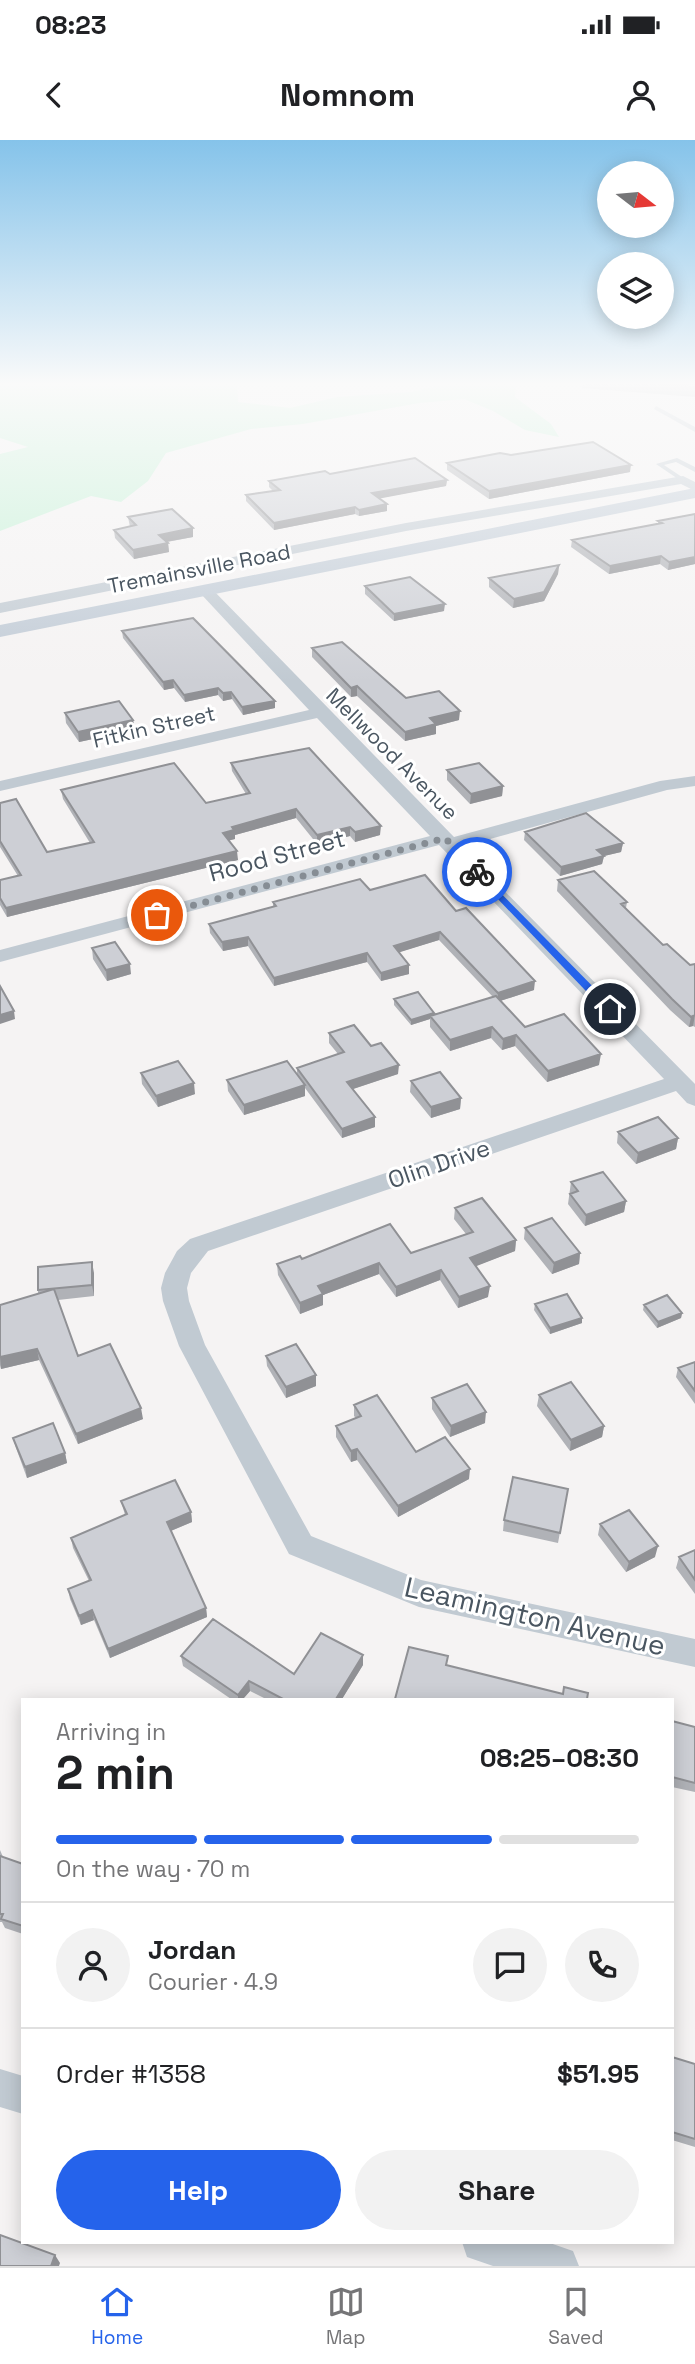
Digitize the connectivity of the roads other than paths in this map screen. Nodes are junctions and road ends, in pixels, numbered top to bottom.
1 (691, 487) edge
2 (206, 591) junction
3 (0, 608) edge
4 (0, 631) edge
5 (318, 713) junction
6 (695, 781) edge
7 (0, 786) edge
8 (448, 841) junction
9 (0, 956) edge
10 (687, 1090) edge
11 (199, 1245) joint
12 (695, 1653) edge
13 (0, 2088) edge
14 (21, 2094) edge
15 (488, 2244) edge
16 (558, 2266) edge

1 - 2 street, Tremainsville Road
1 - 3 street
2 - 4 street, Tremainsville Road
2 - 5 street, Mellwood Avenue
5 - 7 street, Fitkin Street
5 - 8 street, Mellwood Avenue
6 - 8 street, Rood Street
8 - 9 street, Rood Street
8 - 10 street, Mellwood Avenue
10 - 11 street, Olin Drive
11 - 12 street, Leamington Avenue
13 - 14 street
15 - 16 street

